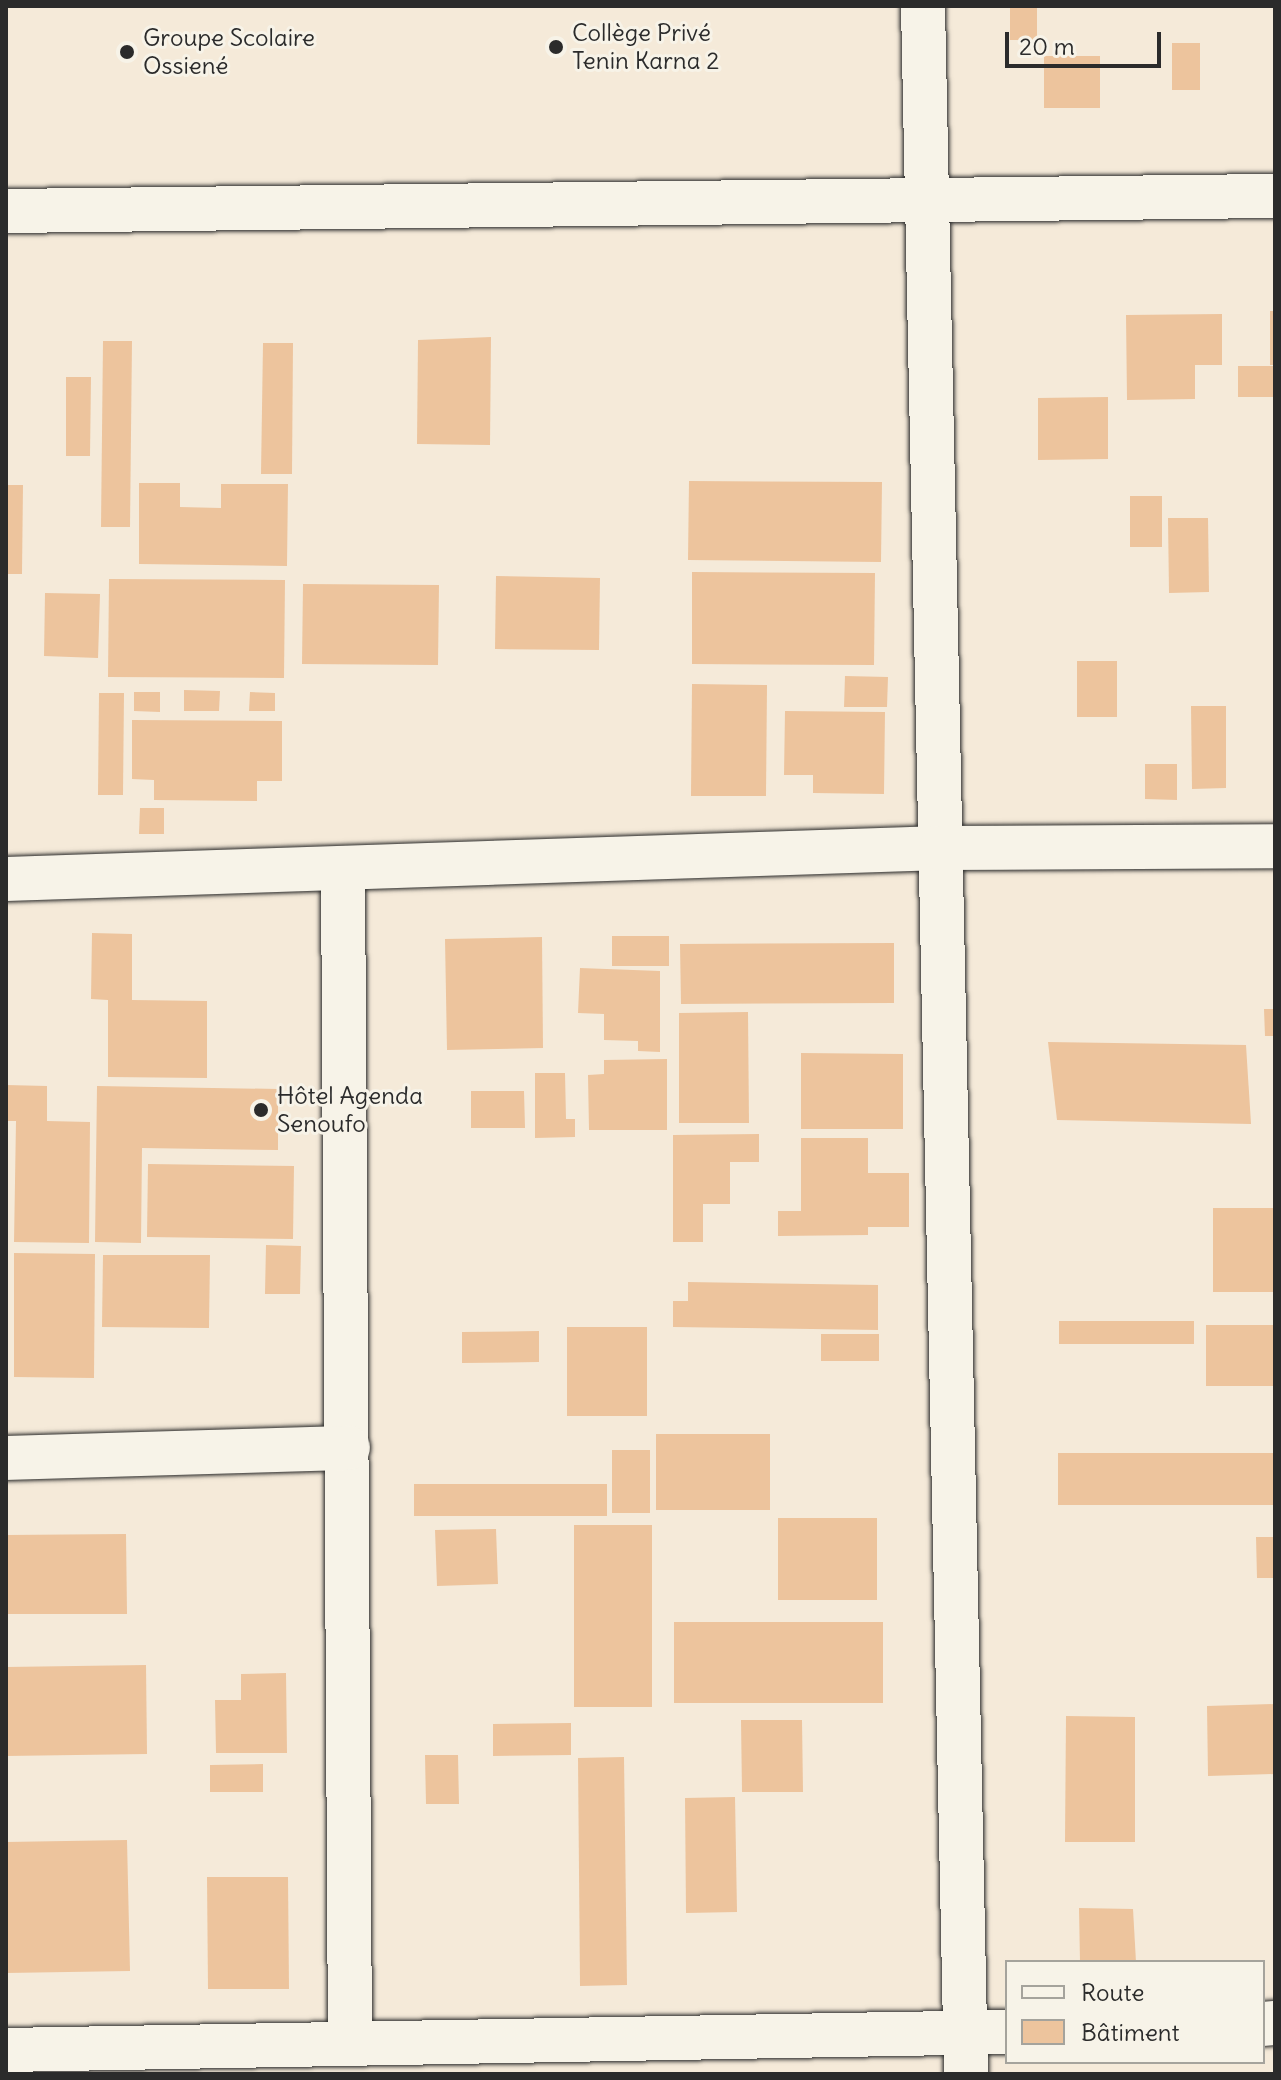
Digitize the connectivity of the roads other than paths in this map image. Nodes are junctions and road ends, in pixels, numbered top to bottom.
1 (923, 6) edge
2 (1275, 196) edge
3 (927, 200) junction
4 (6, 211) edge
5 (1275, 846) edge
6 (941, 848) junction
7 (343, 868) junction
8 (6, 879) edge
9 (348, 1448) junction
10 (6, 1458) edge
11 (350, 2044) junction
12 (980, 2047) edge
13 (6, 2050) edge

1 - 3 street
2 - 3 street
3 - 4 street
3 - 6 street
5 - 6 street
6 - 7 street
6 - 12 street
7 - 8 street
7 - 9 street
9 - 10 street
9 - 11 street
11 - 12 street
11 - 13 street

